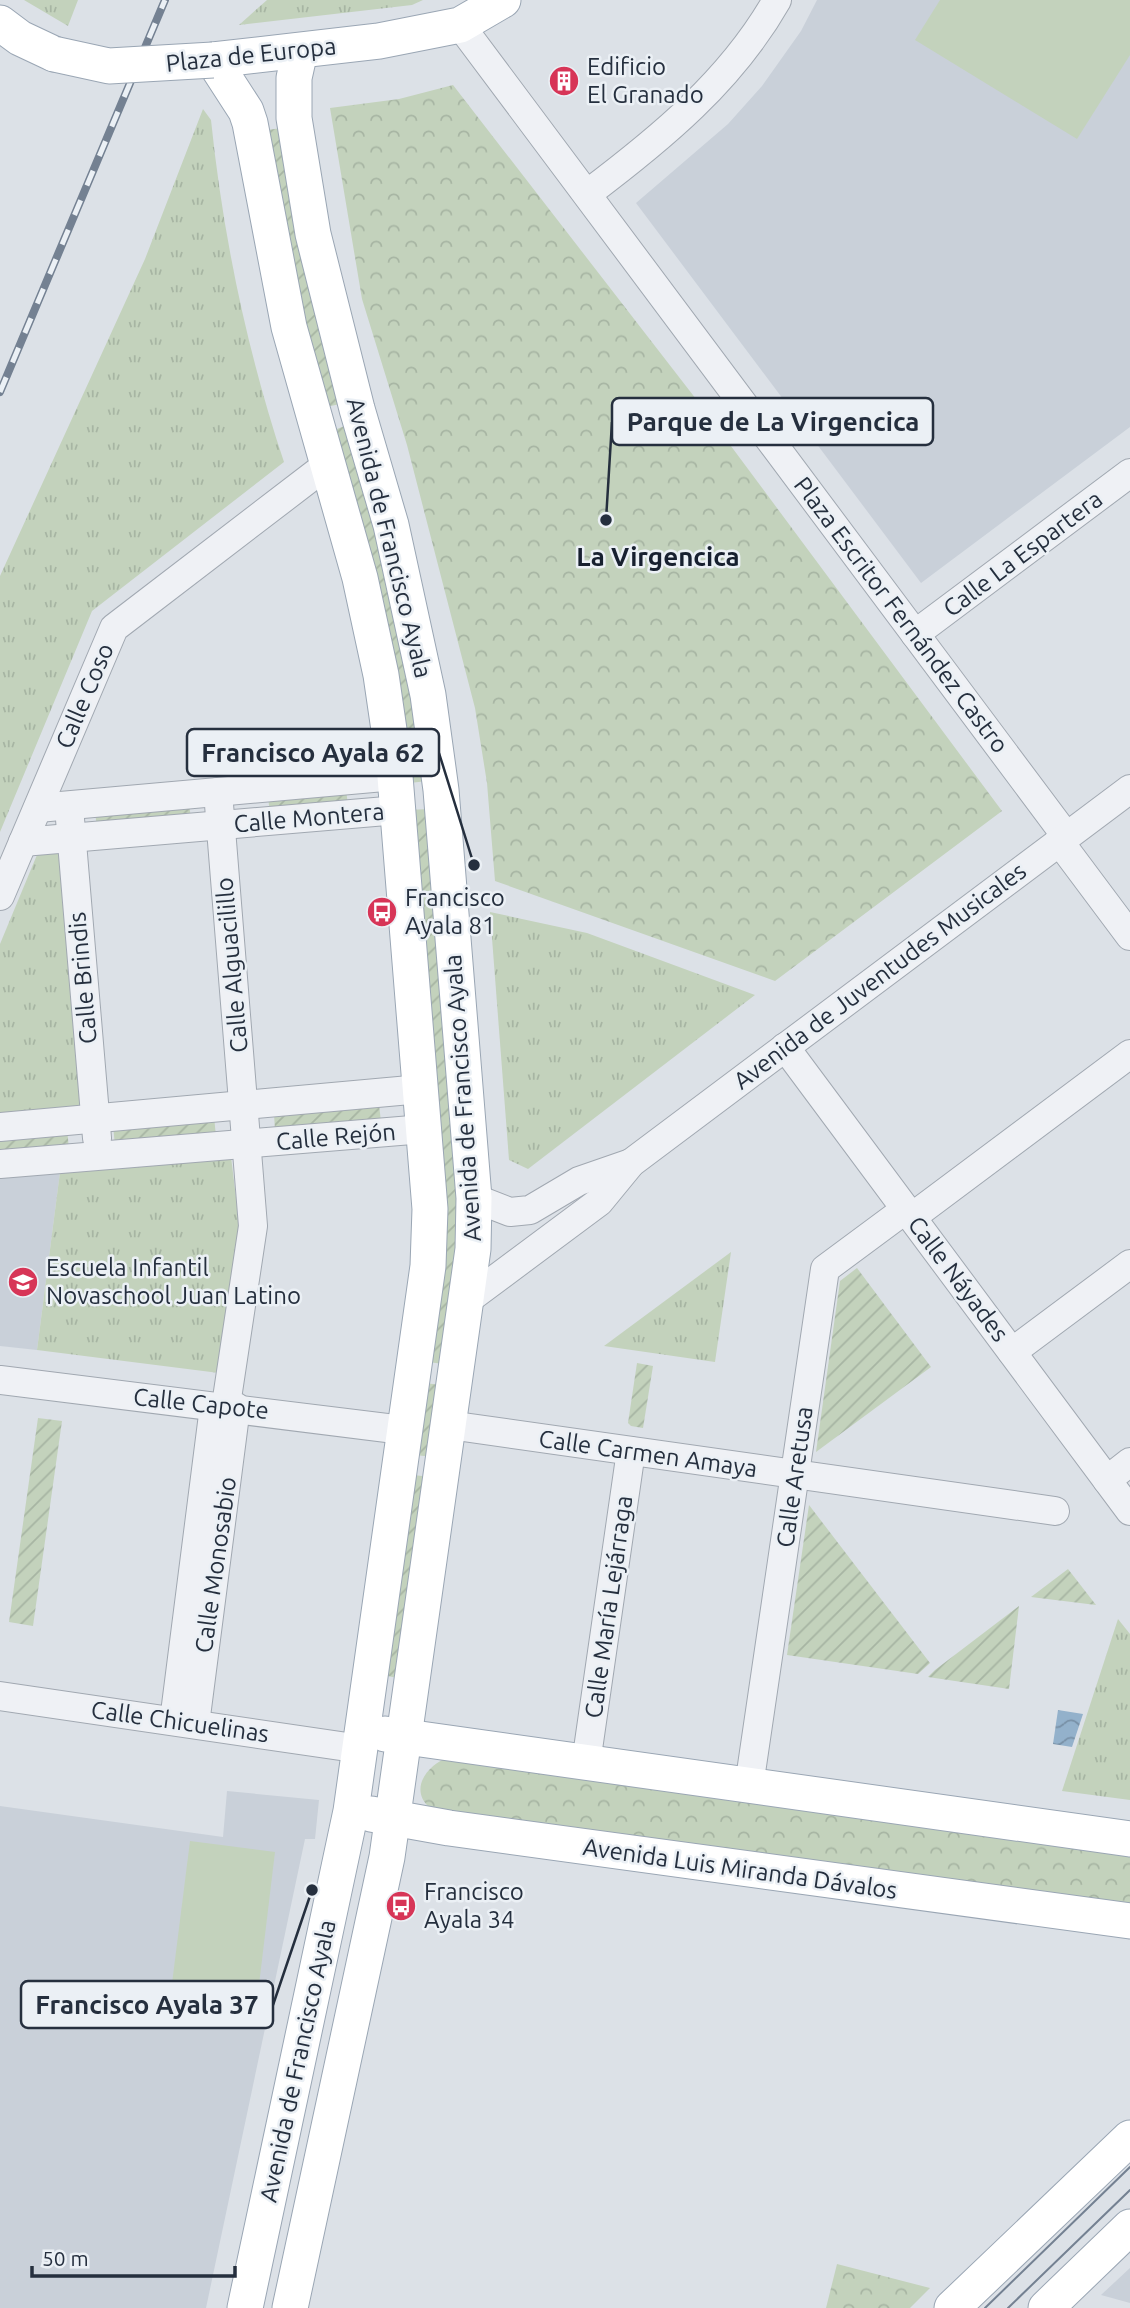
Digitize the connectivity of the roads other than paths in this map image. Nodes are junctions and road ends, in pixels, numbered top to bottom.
1 (503, 0) edge
2 (777, 0) edge
3 (0, 23) edge
4 (460, 25) junction
5 (300, 51) junction
6 (213, 60) junction
7 (587, 194) junction
8 (328, 464) junction
9 (1130, 473) edge
10 (915, 634) junction
11 (395, 776) junction
12 (1130, 789) edge
13 (218, 792) junction
14 (69, 806) junction
15 (38, 808) junction
16 (398, 810) junction
17 (220, 825) junction
18 (71, 838) junction
19 (1062, 839) junction
20 (23, 842) junction
21 (0, 896) edge
22 (1130, 936) edge
23 (785, 1047) junction
24 (1130, 1054) edge
25 (421, 1089) junction
26 (244, 1105) junction
27 (95, 1118) junction
28 (0, 1127) edge
29 (424, 1129) junction
30 (247, 1144) junction
31 (99, 1156) junction
32 (631, 1163) junction
33 (0, 1164) edge
34 (474, 1198) junction
35 (909, 1213) junction
36 (1130, 1264) edge
37 (466, 1301) junction
38 (1012, 1352) junction
39 (0, 1380) edge
40 (225, 1406) junction
41 (449, 1425) junction
42 (403, 1430) junction
43 (631, 1451) junction
44 (1130, 1462) edge
45 (795, 1475) junction
46 (1107, 1479) junction
47 (1055, 1511) dead end
48 (1130, 1511) edge
49 (0, 1696) edge
50 (184, 1723) junction
51 (406, 1738) junction
52 (362, 1739) junction
53 (586, 1763) junction
54 (749, 1786) junction
55 (351, 1811) junction
56 (393, 1818) junction
57 (1130, 1839) edge
58 (1130, 1922) edge
59 (1130, 2138) edge
60 (1130, 2227) edge
61 (1061, 2303) edge
62 (292, 2307) edge
63 (245, 2308) edge
64 (952, 2308) edge

1 - 4 main road, Plaza de Europa
2 - 7 street
3 - 6 main road, Plaza de Europa, bridge
4 - 5 main road, Plaza de Europa
4 - 7 street, Plaza Escritor Fernández Castro
5 - 6 main road, Plaza de Europa
5 - 34 main road, Avenida de Francisco Ayala
6 - 8 main road, Avenida de Francisco Ayala
7 - 10 street, Plaza Escritor Fernández Castro
8 - 11 main road, Avenida de Francisco Ayala
8 - 15 street, Calle Coso
9 - 10 street, Calle La Espartera
10 - 19 street, Plaza Escritor Fernández Castro
11 - 13 street, Calle Montera
11 - 16 main road, Avenida de Francisco Ayala
12 - 19 street, Avenida de Juventudes Musicales
13 - 14 street, Calle Montera
13 - 17 street, Calle Montera
14 - 15 street, Calle Montera
14 - 18 street
15 - 20 street, Calle Coso
16 - 17 street, Calle Montera
16 - 25 main road, Avenida de Francisco Ayala
17 - 18 street, Calle Montera
17 - 26 street, Calle Alguacilillo
18 - 20 street, Calle Montera
18 - 27 street, Calle Brindis
19 - 22 street, Plaza Escritor Fernández Castro
19 - 23 street, Avenida de Juventudes Musicales
20 - 21 street, Calle Coso
23 - 32 street, Avenida de Juventudes Musicales
23 - 35 street, Calle Náyades
24 - 35 street, Calle Aretusa
25 - 26 street, Calle Rejón
25 - 29 main road, Avenida de Francisco Ayala
26 - 27 street, Calle Rejón
26 - 30 street, Calle Rejón
27 - 28 street, Calle Rejón
27 - 31 street
29 - 30 street, Calle Rejón
29 - 42 main road, Avenida de Francisco Ayala
30 - 31 street, Calle Rejón
30 - 40 street, Calle Monosabio
31 - 33 street, Calle Rejón
32 - 34 street, Avenida de Juventudes Musicales
32 - 37 street, Avenida de Juventudes Musicales
34 - 37 main road, Avenida de Francisco Ayala
35 - 38 street, Calle Náyades
35 - 45 street, Calle Aretusa
36 - 38 street
37 - 41 main road, Avenida de Francisco Ayala
38 - 46 street, Calle Náyades
39 - 40 street, Calle Capote
40 - 42 street, Calle Capote
40 - 50 street, Calle Monosabio
41 - 43 street, Calle Carmen Amaya
41 - 51 main road, Avenida de Francisco Ayala
42 - 52 main road, Avenida de Francisco Ayala
43 - 45 street, Calle Carmen Amaya
43 - 53 street, Calle María Lejárraga
44 - 46 street
45 - 47 street, Calle Carmen Amaya
45 - 54 street, Calle Aretusa
46 - 48 street, Calle Náyades
49 - 50 street, Calle Chicuelinas
50 - 52 street, Calle Chicuelinas
51 - 52 main road
51 - 53 main road
51 - 56 main road, Avenida de Francisco Ayala
52 - 55 main road, Avenida de Francisco Ayala
53 - 54 main road
54 - 57 main road
55 - 56 main road, Avenida Luis Miranda Dávalos
55 - 63 main road, Avenida de Francisco Ayala
56 - 58 main road, Avenida Luis Miranda Dávalos
56 - 62 main road, Avenida de Francisco Ayala
59 - 64 main road
60 - 61 main road

